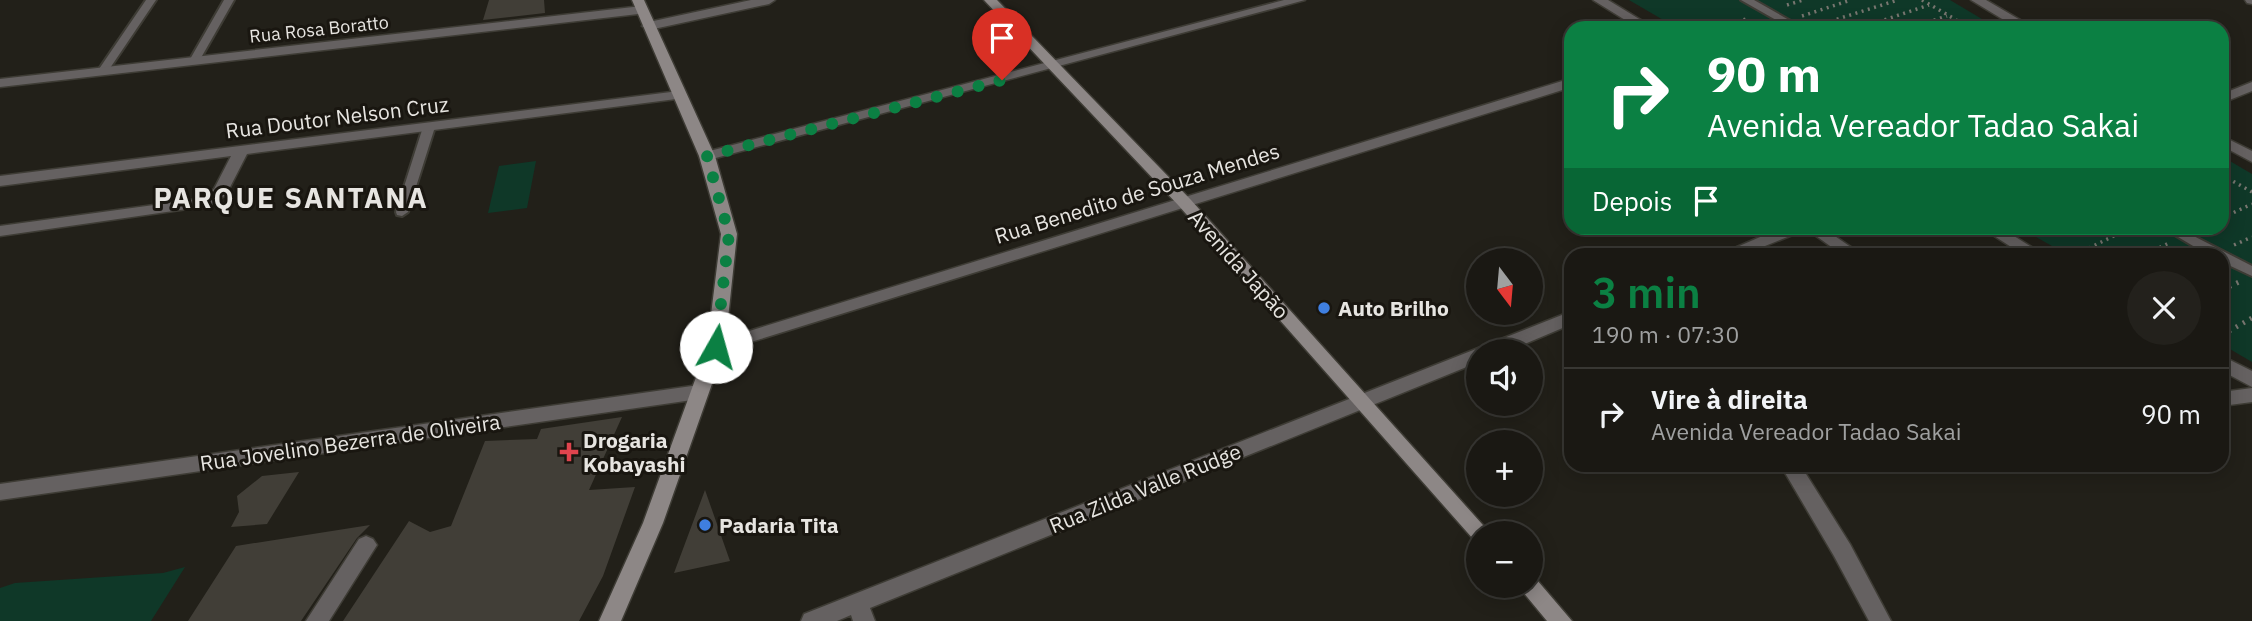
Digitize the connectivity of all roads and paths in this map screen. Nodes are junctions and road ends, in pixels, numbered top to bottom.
1 (151, 0) edge
2 (229, 0) edge
3 (769, 0) edge
4 (990, 0) edge
5 (1299, 0) edge
6 (1599, 0) edge
7 (1746, 0) edge
8 (1851, 0) edge
9 (1898, 0) edge
10 (1922, 0) edge
11 (1978, 0) edge
12 (640, 5) edge
13 (1929, 5) junction
14 (1948, 16) junction
15 (1635, 21) edge
16 (1785, 21) joint
17 (1830, 21) edge
18 (1881, 21) edge
19 (1932, 21) edge
20 (1956, 21) edge
21 (2014, 21) edge
22 (649, 26) junction
23 (194, 61) junction
24 (1055, 66) junction
25 (102, 72) junction
26 (0, 83) edge
27 (1564, 85) edge
28 (2252, 86) edge
29 (679, 95) junction
30 (2229, 96) edge
31 (429, 127) junction
32 (2229, 144) edge
33 (241, 150) junction
34 (707, 156) junction
35 (2252, 157) edge
36 (2229, 179) edge
37 (0, 181) edge
38 (2235, 182) junction
39 (2229, 184) edge
40 (2252, 192) edge
41 (1185, 203) junction
42 (2252, 204) edge
43 (402, 212) dead end
44 (2229, 215) edge
45 (0, 231) edge
46 (1776, 235) edge
47 (1824, 235) edge
48 (2002, 235) edge
49 (2116, 235) edge
50 (2182, 235) edge
51 (1744, 248) edge
52 (1844, 248) edge
53 (2024, 248) edge
54 (2089, 248) edge
55 (2207, 248) edge
56 (2229, 260) edge
57 (2252, 272) edge
58 (2252, 318) edge
59 (1564, 320) edge
60 (2229, 331) dead end
61 (1519, 339) edge
62 (716, 347) junction
63 (1466, 360) edge
64 (2229, 366) edge
65 (2252, 380) edge
66 (699, 392) junction
67 (2252, 395) edge
68 (2229, 398) edge
69 (1362, 401) junction
70 (1795, 472) edge
71 (0, 492) edge
72 (1469, 521) edge
73 (366, 545) dead end
74 (1541, 598) edge
75 (861, 612) edge
76 (317, 621) edge
77 (610, 621) edge
78 (812, 621) edge
79 (1562, 621) edge
80 (1880, 621) edge

1 - 25 lane
2 - 23 lane
3 - 22 street
4 - 24 main road, Avenida Japão
5 - 24 street
6 - 15 street
7 - 16 lane
8 - 16 path
9 - 17 path
10 - 13 path
11 - 21 street
12 - 22 main road
12 - 23 street, Rua Rosa Boratto
13 - 14 path
13 - 18 path
14 - 19 path
14 - 20 path
22 - 29 main road
23 - 25 street, Rua Rosa Boratto
24 - 34 street
24 - 41 main road, Avenida Japão
25 - 26 street, Rua Rosa Boratto
27 - 41 street, Rua Benedito de Souza Mendes
28 - 30 street
29 - 31 street, Rua Doutor Nelson Cruz
29 - 34 main road
31 - 33 street, Rua Doutor Nelson Cruz
31 - 43 lane
32 - 35 street
33 - 37 street, Rua Doutor Nelson Cruz
33 - 45 street
34 - 62 main road
36 - 38 path
38 - 39 path
38 - 40 path
41 - 62 street, Rua Benedito de Souza Mendes
41 - 69 main road, Avenida Japão
42 - 44 path
46 - 51 street
47 - 52 street
48 - 53 street
49 - 54 path
50 - 55 lane
56 - 57 lane
58 - 60 path
59 - 61 street
62 - 66 main road
63 - 69 street, Rua Zilda Valle Rudge
64 - 65 street
66 - 71 street, Rua Jovelino Bezerra de Oliveira
66 - 77 main road
67 - 68 street
69 - 72 main road, Avenida Japão
69 - 75 street, Rua Zilda Valle Rudge
70 - 80 street
73 - 76 street
74 - 79 main road
75 - 78 street, Rua Zilda Valle Rudge

